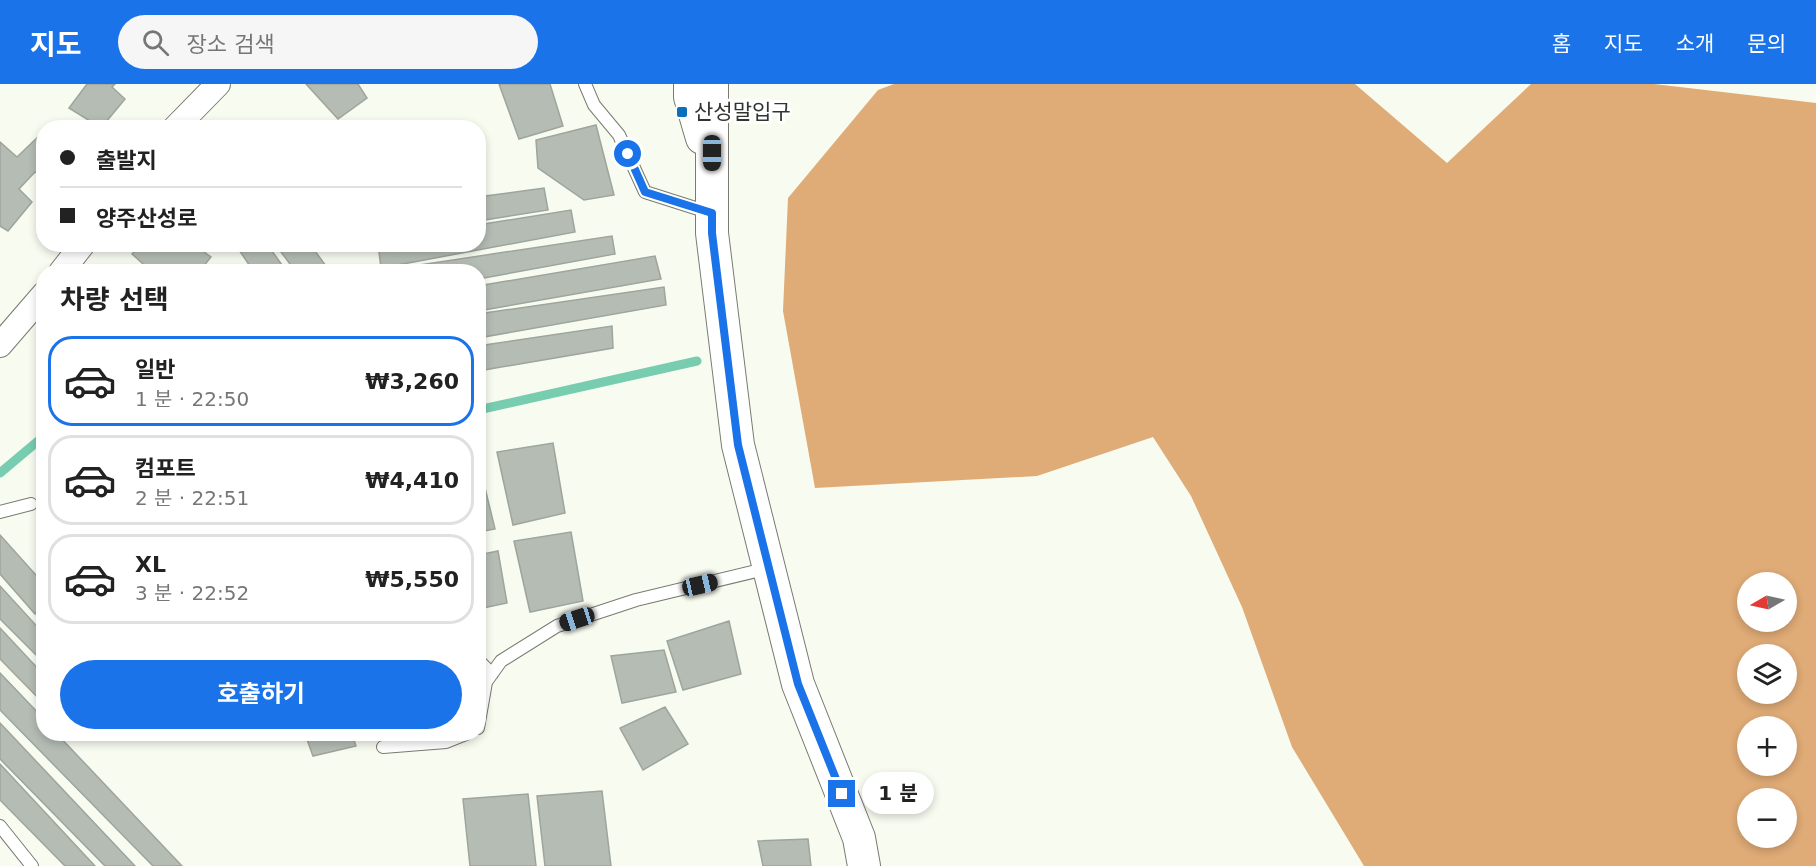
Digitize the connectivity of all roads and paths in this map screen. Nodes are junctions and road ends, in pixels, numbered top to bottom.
1 (218, 84) edge
2 (585, 84) edge
3 (690, 84) edge
4 (712, 84) edge
5 (183, 120) edge
6 (712, 176) junction
7 (712, 213) junction
8 (77, 252) edge
9 (67, 264) edge
10 (36, 303) edge
11 (0, 345) edge
12 (31, 504) dead end
13 (0, 512) edge
14 (769, 568) junction
15 (486, 668) edge
16 (492, 674) junction
17 (486, 682) edge
18 (448, 741) edge
19 (383, 747) dead end
20 (0, 826) edge
21 (32, 866) edge
22 (864, 866) edge

1 - 5 street
2 - 7 lane
3 - 6 street
4 - 6 street
6 - 7 street
7 - 14 street
8 - 9 street
10 - 11 street
12 - 13 lane
14 - 16 lane
14 - 22 street
15 - 16 lane
16 - 17 lane
18 - 19 lane
20 - 21 lane

